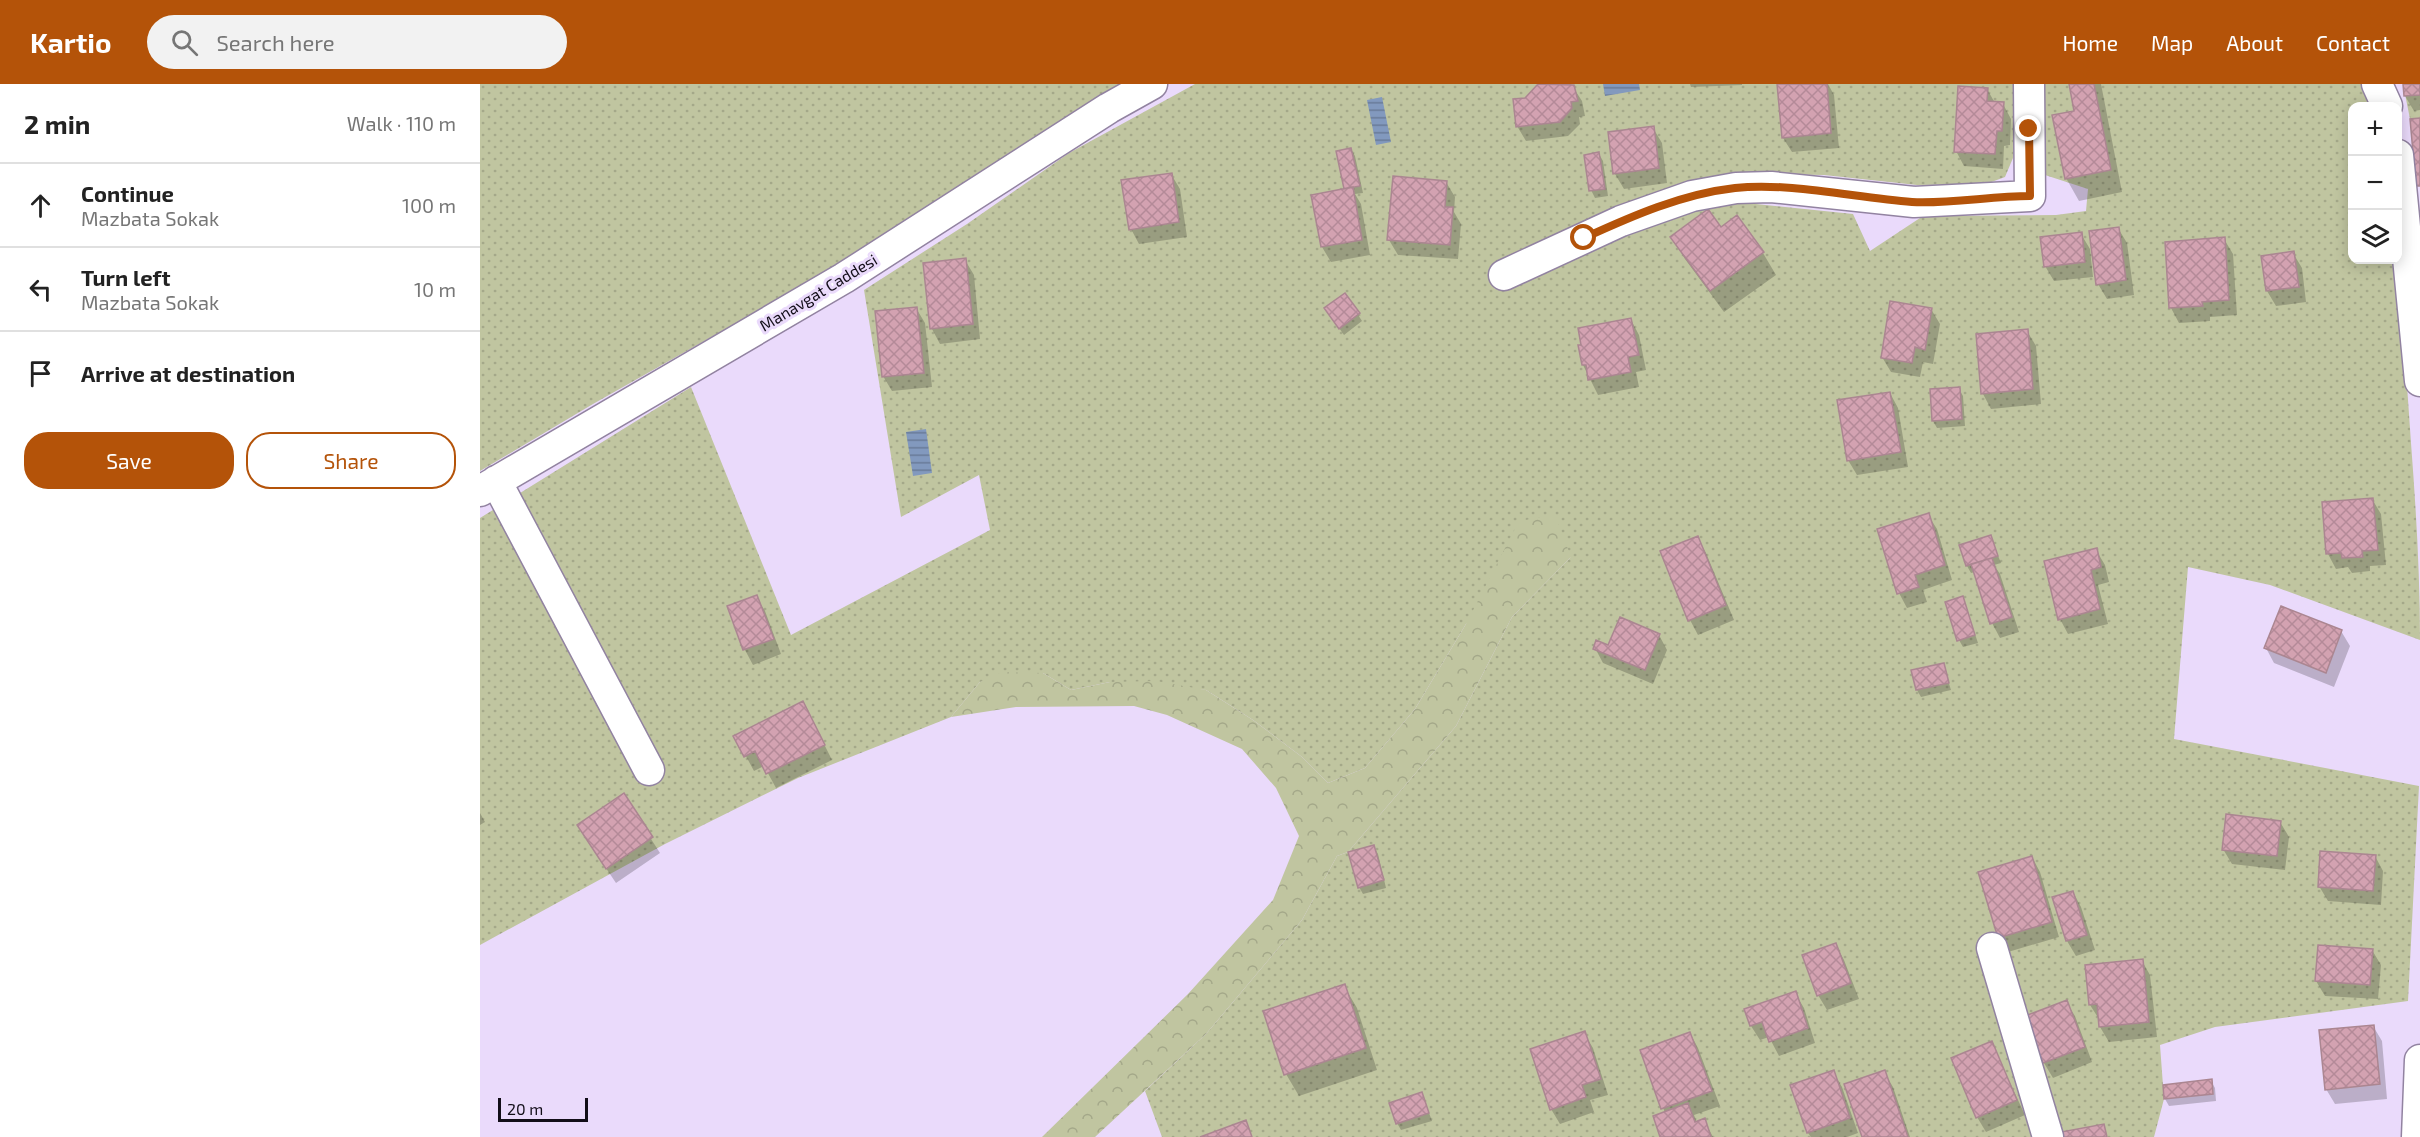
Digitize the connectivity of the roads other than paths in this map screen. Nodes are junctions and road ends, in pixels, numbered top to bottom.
1 (1152, 84) edge
2 (2029, 84) edge
3 (2377, 84) edge
4 (2385, 102) edge
5 (2397, 156) edge
6 (1504, 275) dead end
7 (2420, 381) edge
8 (488, 486) edge
9 (649, 770) dead end
10 (1992, 948) dead end
11 (2420, 1060) edge
12 (2048, 1137) edge
13 (2417, 1137) edge

1 - 8 street, Manavgat Caddesi
2 - 6 street
3 - 4 street
5 - 7 street
8 - 9 street
10 - 12 street
11 - 13 street

